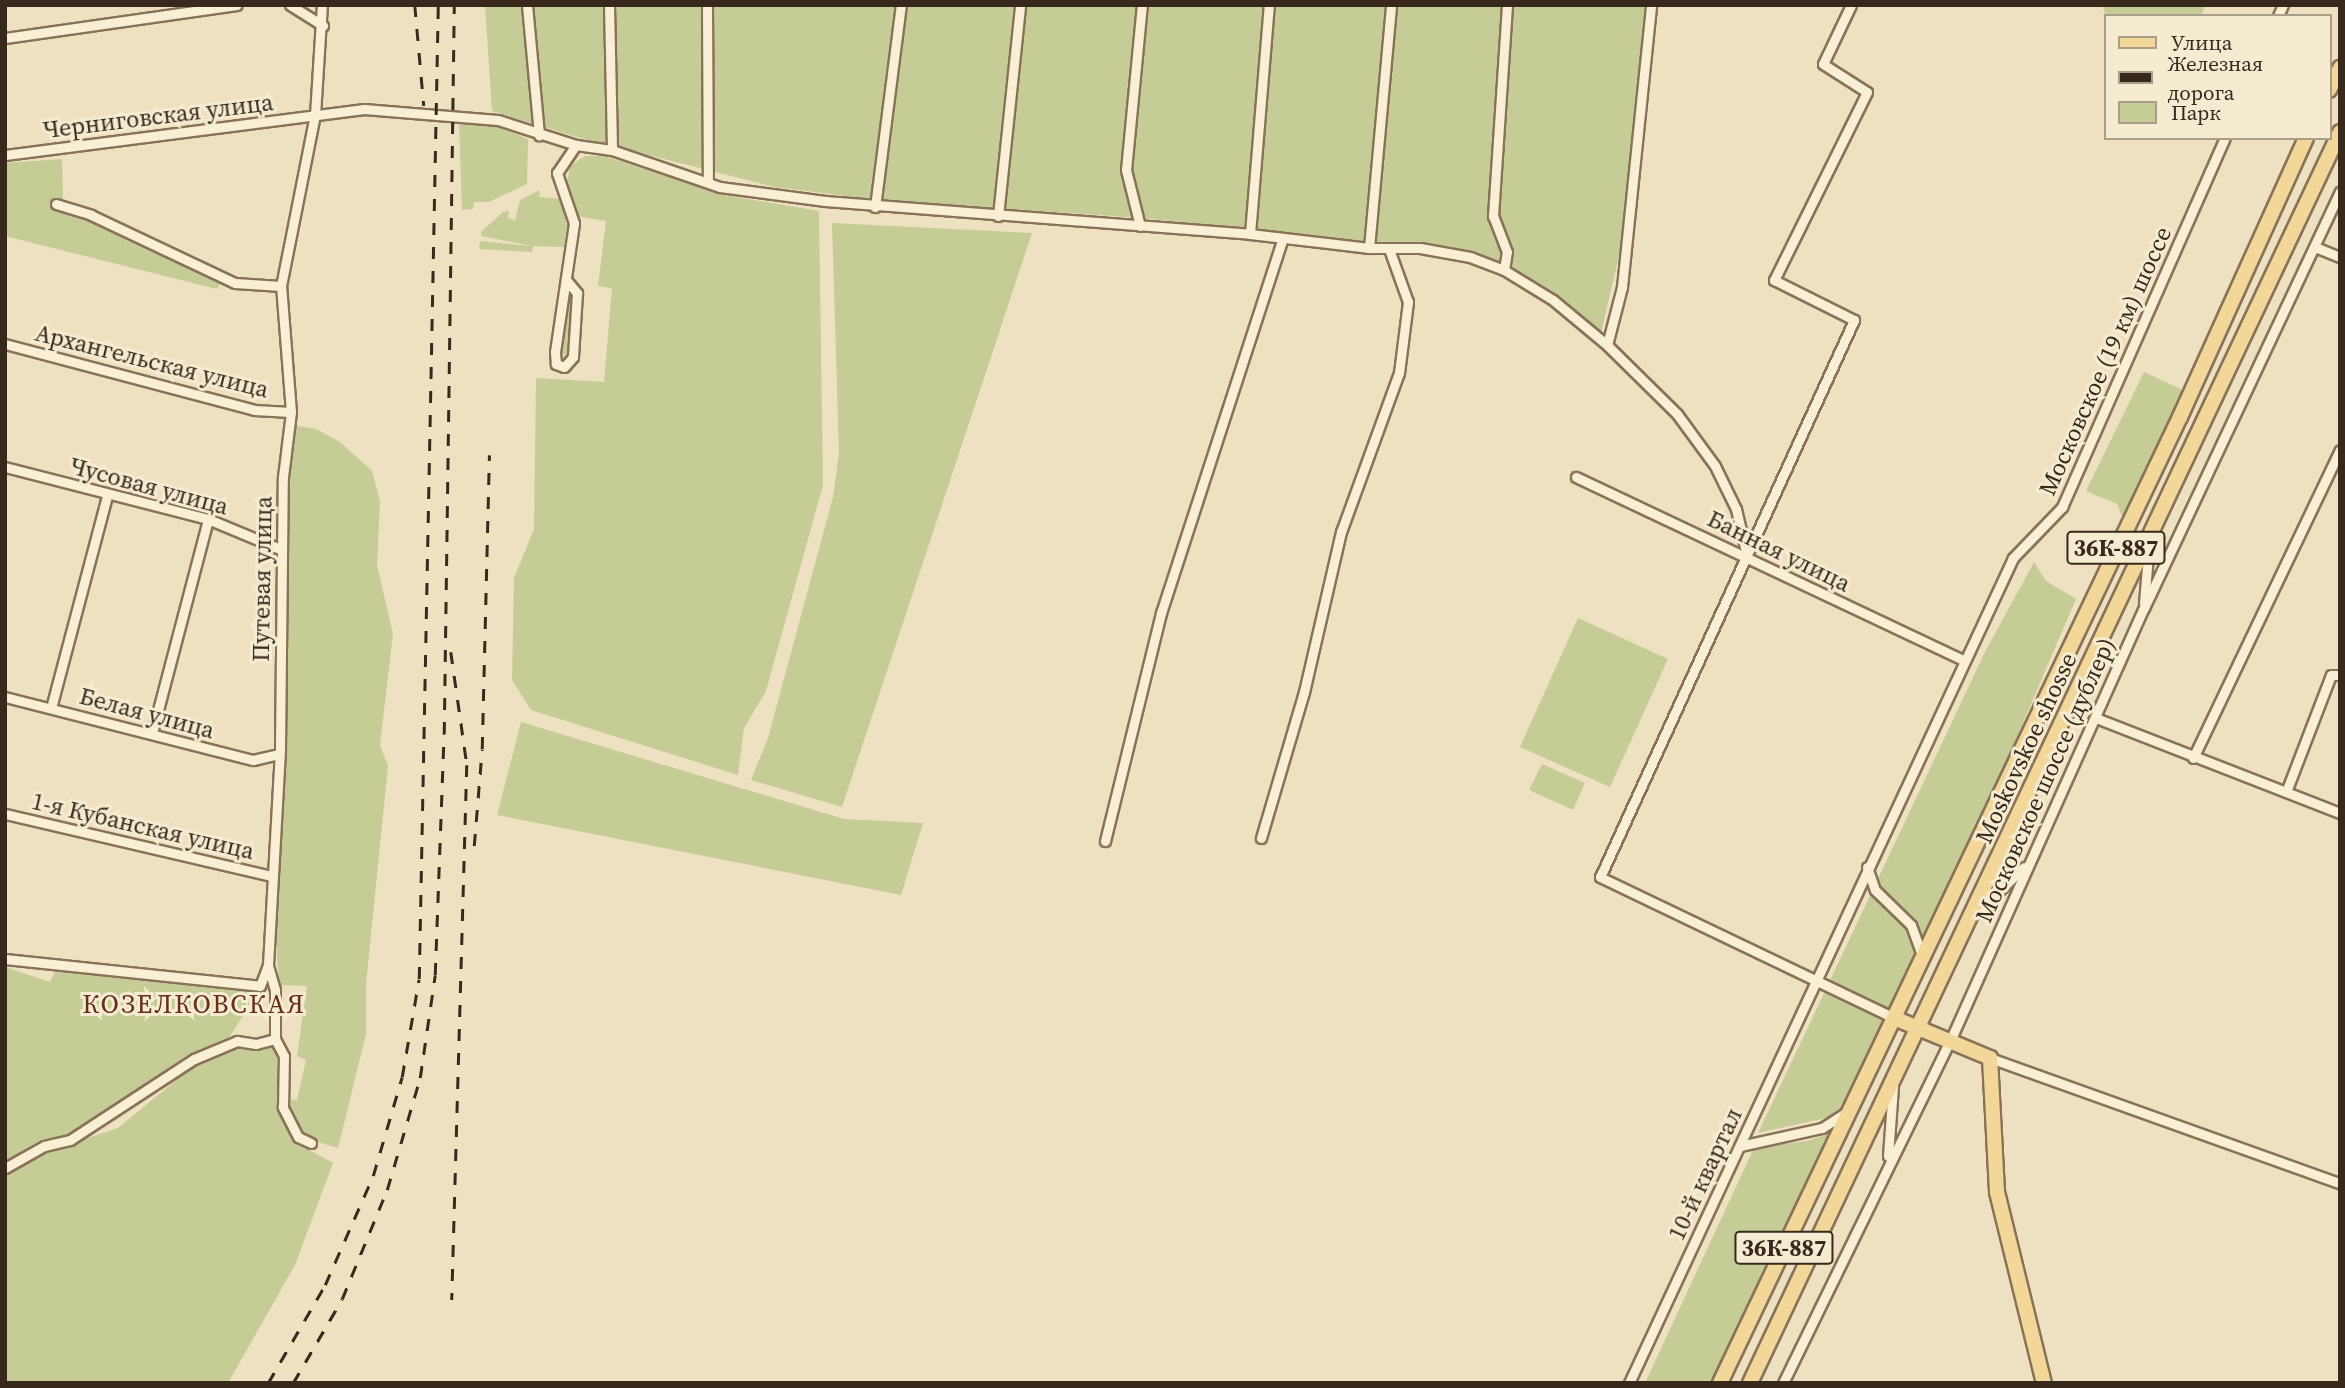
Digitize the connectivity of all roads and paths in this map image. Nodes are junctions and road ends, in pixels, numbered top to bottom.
1 (237, 5) edge
2 (290, 5) edge
3 (322, 5) edge
4 (527, 5) edge
5 (609, 5) edge
6 (707, 5) edge
7 (901, 5) edge
8 (1020, 5) edge
9 (1142, 5) edge
10 (1269, 5) edge
11 (1391, 5) edge
12 (1507, 5) edge
13 (1651, 5) edge
14 (1851, 5) edge
15 (323, 26) junction
16 (5, 38) edge
17 (2340, 68) edge
18 (2331, 86) edge
19 (315, 115) junction
20 (2340, 132) edge
21 (539, 135) junction
22 (2224, 140) edge
23 (2305, 140) edge
24 (576, 145) junction
25 (612, 150) junction
26 (5, 155) edge
27 (708, 182) junction
28 (2340, 192) edge
29 (55, 204) dead end
30 (875, 207) junction
31 (998, 216) junction
32 (1140, 226) junction
33 (1250, 234) junction
34 (1283, 238) junction
35 (2315, 247) junction
36 (1369, 248) junction
37 (1389, 249) junction
38 (2340, 257) edge
39 (1504, 270) junction
40 (2247, 272) junction
41 (567, 281) junction
42 (2268, 282) junction
43 (281, 286) junction
44 (2233, 304) junction
45 (2253, 311) junction
46 (5, 344) edge
47 (1607, 345) junction
48 (290, 412) junction
49 (2340, 450) edge
50 (5, 467) edge
51 (1576, 477) dead end
52 (107, 496) junction
53 (208, 519) junction
54 (2150, 534) junction
55 (280, 549) junction
56 (1747, 556) junction
57 (2144, 608) junction
58 (1964, 660) junction
59 (2340, 675) edge
60 (5, 697) edge
61 (51, 708) junction
62 (2096, 718) junction
63 (152, 733) junction
64 (279, 754) junction
65 (2193, 758) junction
66 (2286, 792) junction
67 (2340, 813) edge
68 (5, 814) edge
69 (1261, 838) dead end
70 (1105, 841) dead end
71 (2027, 864) junction
72 (1867, 867) junction
73 (271, 876) junction
74 (1974, 915) junction
75 (1923, 957) junction
76 (5, 959) edge
77 (268, 965) junction
78 (1813, 981) junction
79 (1894, 1018) junction
80 (1919, 1028) junction
81 (275, 1039) junction
82 (1950, 1041) junction
83 (1990, 1058) junction
84 (1894, 1082) junction
85 (1847, 1112) junction
86 (311, 1143) dead end
87 (1740, 1146) junction
88 (1888, 1161) junction
89 (5, 1168) edge
90 (2340, 1183) edge
91 (1629, 1383) edge
92 (1720, 1383) edge
93 (1750, 1383) edge
94 (1783, 1383) edge
95 (2044, 1383) edge

1 - 16 street
2 - 15 street
3 - 15 street, Путевая улица
4 - 21 street
5 - 25 street
6 - 27 street
7 - 30 street
8 - 31 street
9 - 32 street
10 - 33 street
11 - 36 street
12 - 39 street
13 - 47 street
14 - 56 street
15 - 19 street, Путевая улица
17 - 18 main road
19 - 21 street, Черниговская улица
19 - 26 street, Черниговская улица
19 - 43 street, Путевая улица
20 - 42 main road, Moskovskoe shosse / 36К-887
21 - 24 street, Черниговская улица
22 - 58 street, Московское (19 км) шоссе
23 - 40 main road, Moskovskoe shosse / 36К-887
24 - 25 street, Черниговская улица
24 - 41 street
25 - 27 street, Черниговская улица
27 - 30 street, Черниговская улица
28 - 35 street, Московское шоссе (дублер)
29 - 43 street
30 - 31 street, Черниговская улица
31 - 32 street, Черниговская улица
32 - 33 street, Черниговская улица
33 - 34 street, Черниговская улица
34 - 36 street, Черниговская улица
34 - 70 street
35 - 38 street
35 - 57 street, Московское шоссе (дублер)
36 - 37 street, Черниговская улица
37 - 39 street, Черниговская улица
37 - 69 street
39 - 47 street, Черниговская улица
40 - 42 main road
40 - 44 main road, Moskovskoe shosse / 36К-887
41 - 41 street
42 - 45 main road, Moskovskoe shosse / 36К-887
43 - 48 street, Путевая улица
44 - 45 main road
44 - 75 main road, Moskovskoe shosse / 36К-887
45 - 54 main road, Moskovskoe shosse / 36К-887
46 - 48 street, Архангельская улица
47 - 56 street, Черниговская улица
48 - 55 street, Путевая улица
49 - 65 street
50 - 52 street, Чусовая улица
51 - 56 street, Банная улица
52 - 53 street, Чусовая улица
52 - 61 street
53 - 55 street, Чусовая улица
53 - 63 street
54 - 57 street
54 - 74 main road, Moskovskoe shosse / 36К-887
55 - 64 street, Путевая улица
56 - 58 street, Банная улица
56 - 78 street
57 - 62 street, Московское шоссе (дублер)
58 - 72 street, Московское (19 км) шоссе
59 - 66 street
60 - 61 street, Белая улица
61 - 63 street, Белая улица
62 - 65 street
62 - 71 street, Московское шоссе (дублер)
63 - 64 street, Белая улица
64 - 73 street, Путевая улица
65 - 66 street
66 - 67 street
68 - 73 street, 1-я Кубанская улица
71 - 74 street
71 - 82 street, Московское шоссе (дублер)
72 - 75 street
72 - 78 street, 10-й квартал
73 - 77 street, Путевая улица
74 - 80 main road, Moskovskoe shosse / 36К-887
75 - 79 main road, Moskovskoe shosse / 36К-887
76 - 77 street
77 - 81 street, Путевая улица
78 - 79 street
78 - 87 street, 10-й квартал
79 - 80 main road
79 - 85 main road, Moskovskoe shosse / 36К-887
80 - 82 main road
80 - 84 main road, Moskovskoe shosse / 36К-887
81 - 86 street, Путевая улица
81 - 89 street
82 - 83 main road
82 - 88 street, Московское шоссе (дублер)
83 - 90 street
83 - 95 main road
84 - 88 street
84 - 93 main road, Moskovskoe shosse / 36К-887
85 - 87 street
85 - 92 main road, Moskovskoe shosse / 36К-887
87 - 91 street, 10-й квартал
88 - 94 street, Московское шоссе (дублер)

